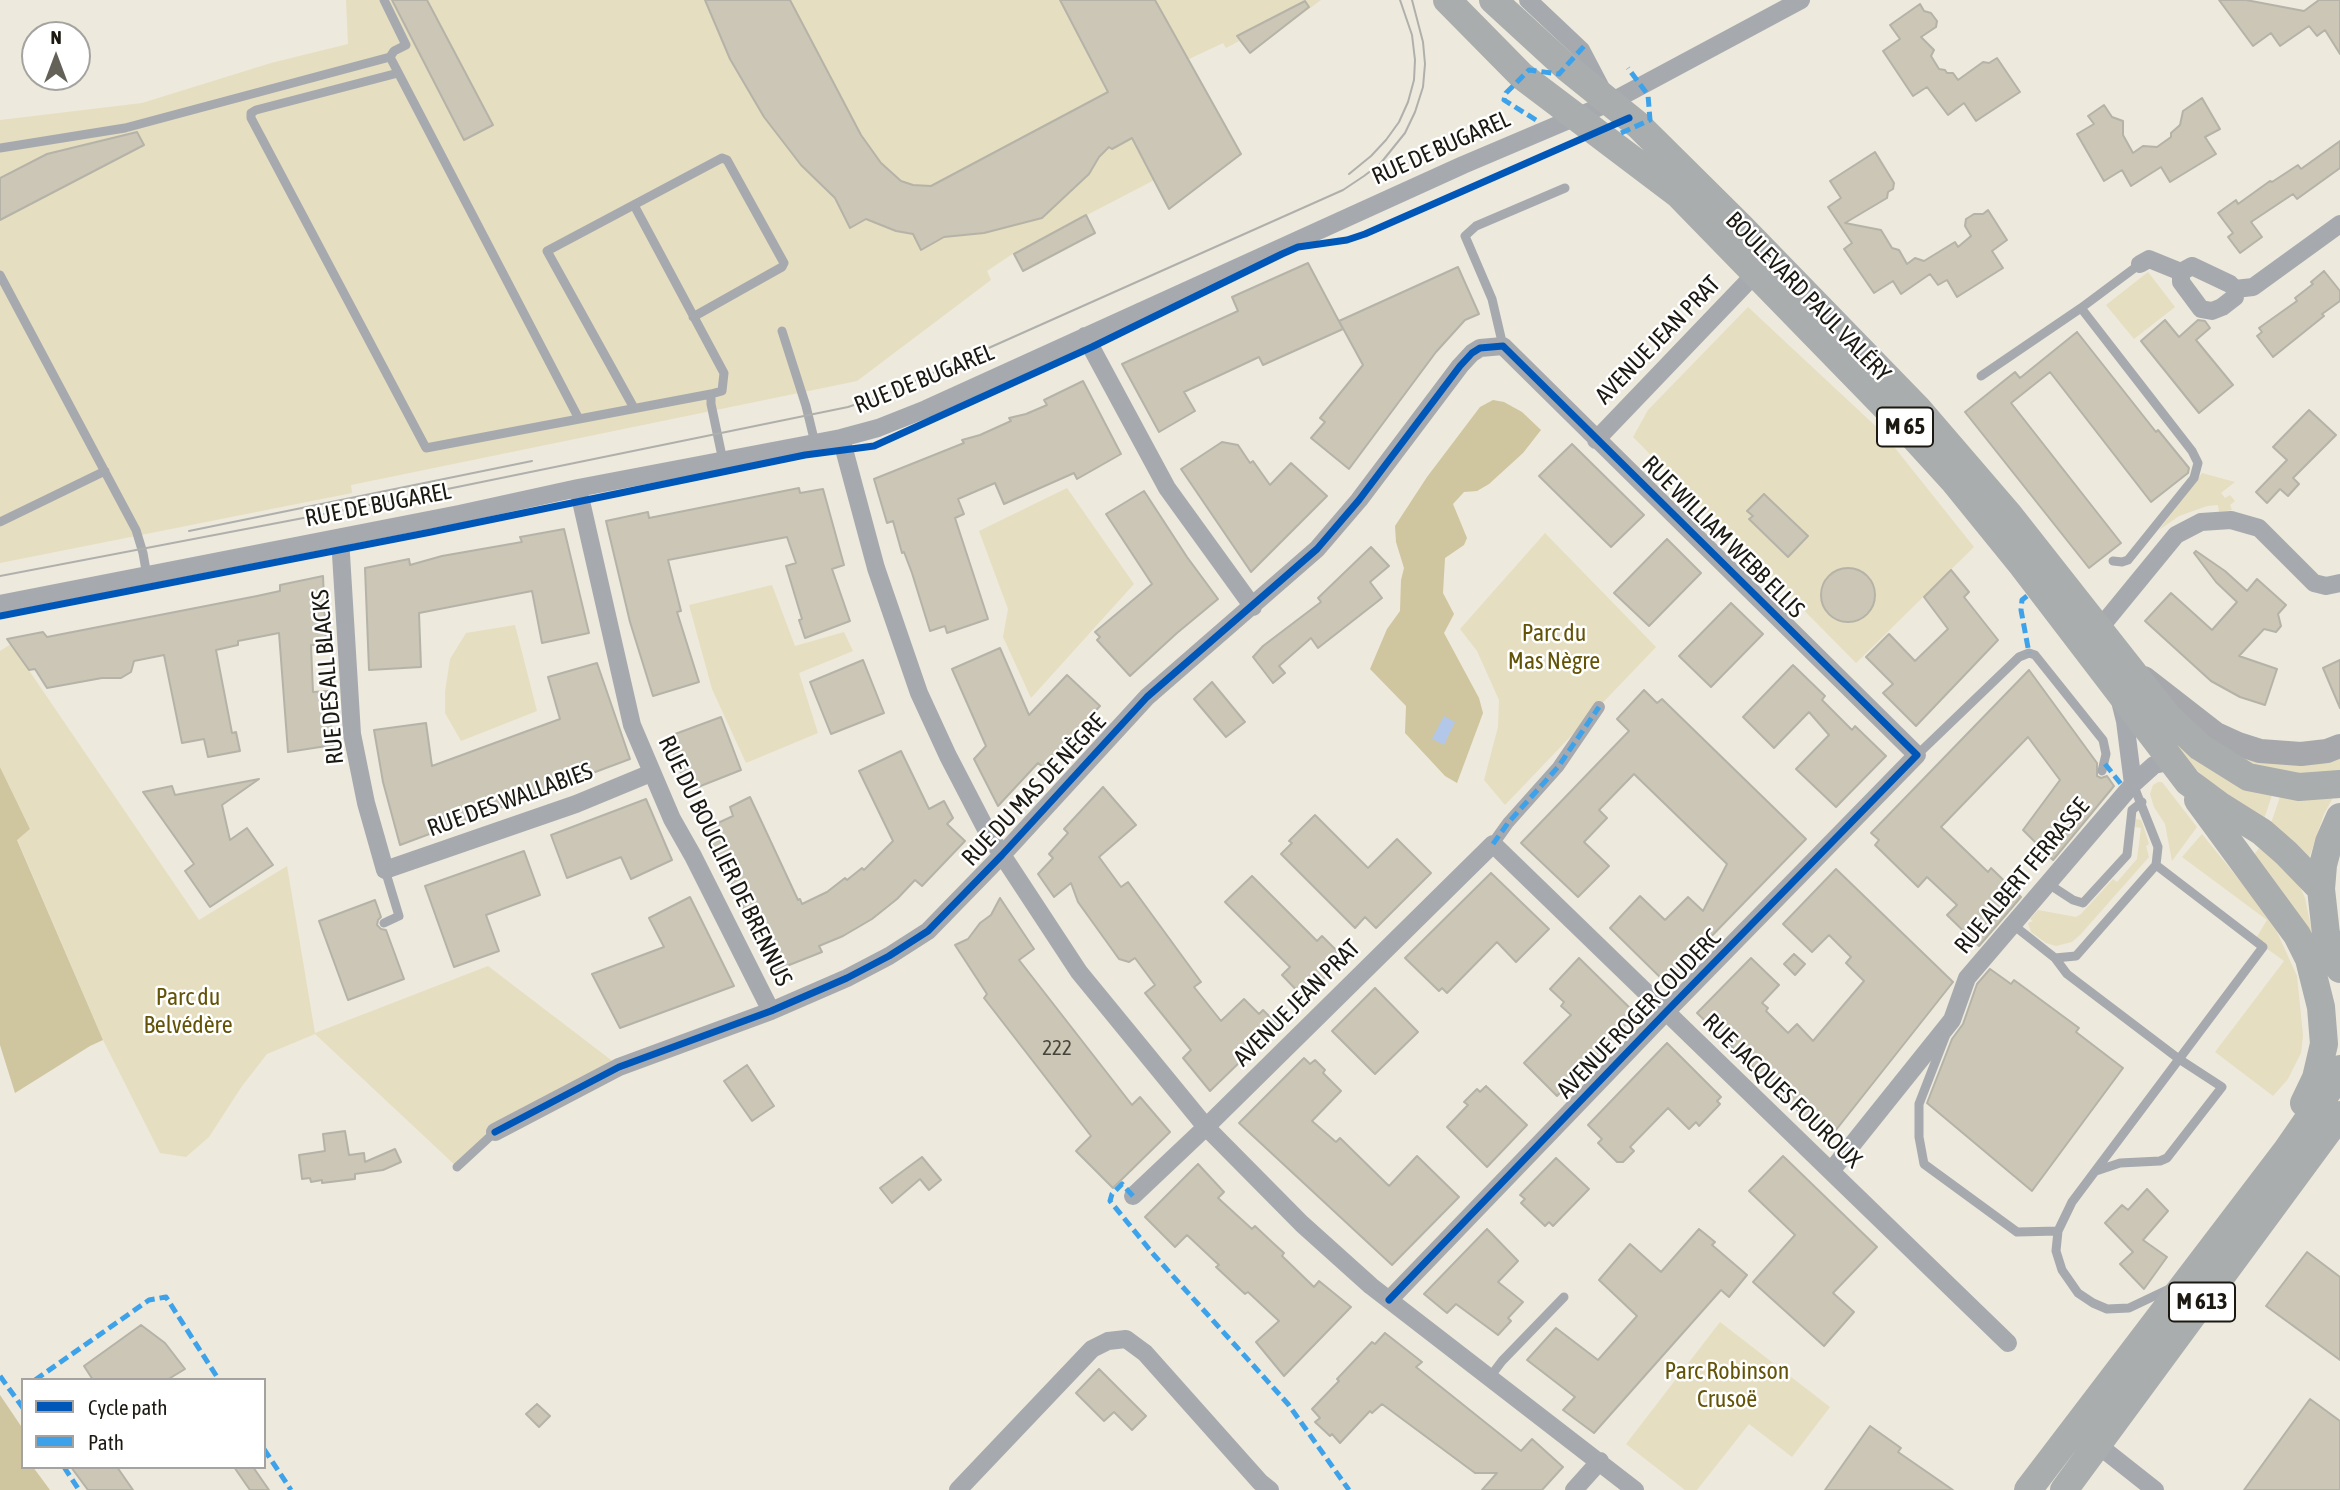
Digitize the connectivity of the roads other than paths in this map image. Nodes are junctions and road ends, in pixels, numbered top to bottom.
1 (384, 0) edge
2 (1447, 0) edge
3 (1493, 0) edge
4 (1528, 0) edge
5 (1801, 0) edge
6 (390, 57) junction
7 (398, 72) junction
8 (319, 76) junction
9 (327, 91) junction
10 (249, 95) junction
11 (1609, 103) junction
12 (256, 110) junction
13 (1575, 117) junction
14 (0, 148) edge
15 (1565, 188) dead end
16 (634, 205) junction
17 (2340, 224) edge
18 (2140, 264) joint
19 (2181, 272) junction
20 (1755, 274) junction
21 (0, 275) edge
22 (2235, 289) junction
23 (2081, 307) junction
24 (693, 317) junction
25 (782, 331) dead end
26 (1085, 336) junction
27 (1503, 346) junction
28 (1981, 376) dead end
29 (711, 394) junction
30 (634, 408) junction
31 (579, 419) junction
32 (841, 438) junction
33 (1597, 440) junction
34 (815, 443) junction
35 (723, 461) junction
36 (105, 471) junction
37 (578, 488) junction
38 (0, 522) edge
39 (340, 538) junction
40 (2113, 561) dead end
41 (147, 576) junction
42 (2340, 583) edge
43 (0, 604) edge
44 (1252, 607) junction
45 (2099, 629) junction
46 (2124, 679) junction
47 (1599, 707) dead end
48 (2340, 746) edge
49 (1917, 755) junction
50 (2102, 771) dead end
51 (2180, 771) junction
52 (651, 773) junction
53 (2133, 784) junction
54 (2340, 784) edge
55 (2142, 802) junction
56 (2340, 817) edge
57 (1493, 844) junction
58 (1002, 855) junction
59 (2156, 865) junction
60 (385, 870) junction
61 (2047, 883) junction
62 (2321, 889) junction
63 (384, 923) dead end
64 (2012, 925) junction
65 (2054, 958) junction
66 (2340, 969) edge
67 (771, 1011) junction
68 (1665, 1012) junction
69 (1952, 1020) junction
70 (2179, 1059) junction
71 (2340, 1069) edge
72 (2340, 1115) edge
73 (1206, 1128) junction
74 (495, 1132) joint
75 (2287, 1150) junction
76 (457, 1167) dead end
77 (1831, 1171) junction
78 (2096, 1171) junction
79 (1133, 1196) dead end
80 (2058, 1231) junction
81 (2187, 1280) junction
82 (1564, 1297) dead end
83 (1389, 1300) junction
84 (2008, 1343) dead end
85 (1490, 1377) junction
86 (2098, 1444) junction
87 (1600, 1461) junction
88 (958, 1490) edge
89 (1270, 1490) edge
90 (1574, 1490) edge
91 (1635, 1490) edge
92 (2028, 1490) edge
93 (2064, 1490) edge
94 (2155, 1490) edge

1 - 6 lane
2 - 13 main road, M 65
3 - 11 main road, M 65
4 - 11 street, BOULEVARD PAUL VALÉRY
5 - 11 street, RUE DE BUGAREL
6 - 7 lane
6 - 8 lane
7 - 9 lane
7 - 31 lane
8 - 9 lane
8 - 10 lane
9 - 12 lane
10 - 12 lane
10 - 14 lane
11 - 13 street, RUE DE BUGAREL
11 - 45 main road, BOULEVARD PAUL VALÉRY / M 65
12 - 31 lane
13 - 20 main road, BOULEVARD PAUL VALÉRY / M 65
13 - 26 street, RUE DE BUGAREL
15 - 27 lane
16 - 24 lane
16 - 24 lane
16 - 30 lane
17 - 22 street
18 - 19 street
18 - 23 lane
19 - 22 street
19 - 22 street
20 - 33 street, AVENUE JEAN PRAT
20 - 46 main road, BOULEVARD PAUL VALÉRY / M 65
21 - 36 lane
23 - 28 lane
23 - 40 lane
24 - 29 lane
25 - 34 lane
26 - 32 street, RUE DE BUGAREL
26 - 44 street
27 - 33 street, RUE WILLIAM WEBB ELLIS
27 - 44 street, RUE DU MAS DE NÈGRE
29 - 30 lane
29 - 35 lane
30 - 31 lane
32 - 34 street, RUE DE BUGAREL
32 - 58 street
33 - 49 street, RUE WILLIAM WEBB ELLIS
34 - 35 street, RUE DE BUGAREL
35 - 37 street, RUE DE BUGAREL
36 - 38 lane
36 - 41 lane
37 - 39 street, RUE DE BUGAREL
37 - 52 street, RUE DU BOUCLIER DE BRENNUS
39 - 41 street, RUE DE BUGAREL
39 - 60 street, RUE DES ALL BLACKS
41 - 43 street, RUE DE BUGAREL
42 - 45 street
44 - 58 street, RUE DU MAS DE NÈGRE
45 - 46 main road, BOULEVARD PAUL VALÉRY / M 65
46 - 48 main road
46 - 51 main road, BOULEVARD PAUL VALÉRY / M 65
46 - 53 street
46 - 54 main road, BOULEVARD PAUL VALÉRY / M 65
47 - 57 street
49 - 50 lane
49 - 68 street, AVENUE ROGER COUDERC
51 - 53 street, RUE ALBERT FERRASSE
51 - 62 main road, BOULEVARD PAUL VALÉRY / M 65
51 - 75 main road, M 613
52 - 60 street, RUE DES WALLABIES
52 - 67 street, RUE DU BOUCLIER DE BRENNUS
53 - 55 lane
53 - 61 street, RUE ALBERT FERRASSE
55 - 59 lane
55 - 61 lane
56 - 62 main road
57 - 68 street, RUE JACQUES FOUROUX
57 - 73 street, AVENUE JEAN PRAT
58 - 67 street, RUE DU MAS DE NÈGRE
58 - 73 street
59 - 65 lane
59 - 70 lane
60 - 63 lane, RUE DES ALL BLACKS
61 - 64 street, RUE ALBERT FERRASSE
62 - 66 main road
64 - 65 lane
64 - 69 street, RUE ALBERT FERRASSE
65 - 70 lane
67 - 74 street, RUE DU MAS DE NÈGRE
68 - 77 street, RUE JACQUES FOUROUX
68 - 83 street, AVENUE ROGER COUDERC
69 - 77 street, RUE ALBERT FERRASSE
69 - 80 lane
70 - 78 lane
70 - 78 lane
71 - 75 main road, M 613
72 - 86 main road, M 613
73 - 79 street, AVENUE JEAN PRAT
73 - 83 street
74 - 76 lane
75 - 81 main road, M 613
77 - 84 street, RUE JACQUES FOUROUX
78 - 80 lane
80 - 81 lane
81 - 92 main road, M 613
82 - 85 lane
83 - 85 street
85 - 87 street
86 - 93 main road, M 613
86 - 94 street
87 - 90 street
87 - 91 street
88 - 89 street

